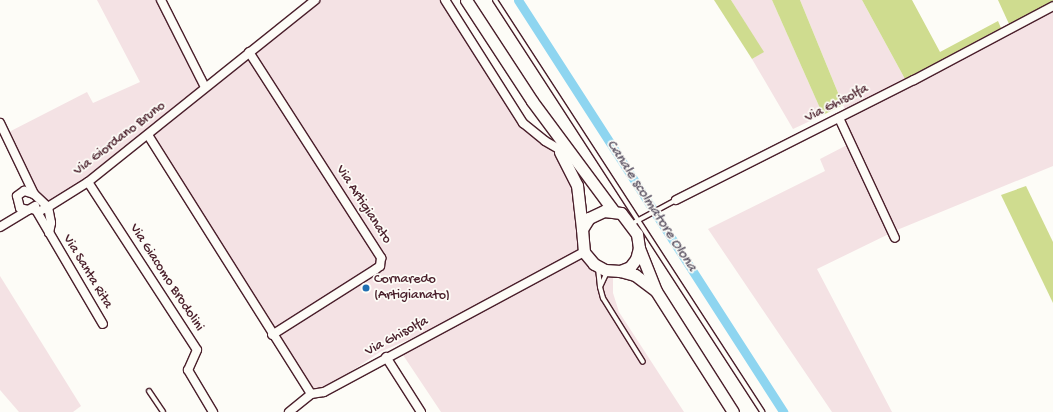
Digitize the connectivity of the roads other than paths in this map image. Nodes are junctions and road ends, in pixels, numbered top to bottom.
1 (161, 0) edge
2 (315, 0) edge
3 (445, 0) edge
4 (466, 0) edge
5 (495, 0) edge
6 (1053, 6) edge
7 (249, 52) junction
8 (205, 87) junction
9 (532, 101) junction
10 (839, 118) junction
11 (0, 123) edge
12 (148, 135) junction
13 (559, 149) junction
14 (22, 167) junction
15 (88, 182) junction
16 (23, 191) junction
17 (35, 196) junction
18 (676, 200) joint
19 (18, 205) junction
20 (48, 207) junction
21 (32, 210) junction
22 (613, 210) junction
23 (8, 221) junction
24 (634, 222) junction
25 (0, 227) edge
26 (582, 229) junction
27 (49, 232) junction
28 (895, 238) dead end
29 (639, 248) junction
30 (584, 252) junction
31 (597, 266) junction
32 (608, 270) junction
33 (620, 271) junction
34 (600, 287) junction
35 (656, 291) junction
36 (103, 324) dead end
37 (272, 335) junction
38 (386, 357) junction
39 (643, 362) dead end
40 (150, 391) dead end
41 (311, 394) junction
42 (163, 412) edge
43 (213, 412) edge
44 (289, 412) edge
45 (421, 412) edge
46 (733, 412) edge
47 (763, 412) edge

1 - 8 street
2 - 7 street, Via Giordano Bruno
3 - 13 street
4 - 9 main road
5 - 24 lane
6 - 10 street, Via Ghisolfa
7 - 8 street, Via Giordano Bruno
7 - 37 street, Via Artigianato
8 - 12 street, Via Giordano Bruno
9 - 13 main road
9 - 22 main road
10 - 18 street, Via Ghisolfa
10 - 28 street
11 - 14 street
12 - 15 street, Via Giordano Bruno
12 - 37 street
13 - 26 main road
14 - 16 street
14 - 17 street
15 - 20 street, Via Giordano Bruno
15 - 43 street, Via Giacomo Brodolini
16 - 17 street
16 - 19 street
17 - 20 street
17 - 21 street
18 - 24 lane, Via Ghisolfa
19 - 21 street
19 - 23 street
20 - 21 street, Via Giordano Bruno
20 - 27 street, Via Santa Rita
21 - 23 street, Via Giordano Bruno
21 - 27 street, Via Santa Rita
22 - 24 main road
22 - 26 main road
23 - 25 street
24 - 29 main road
24 - 47 lane
26 - 30 main road
27 - 36 street, Via Santa Rita
29 - 33 main road
29 - 35 main road
30 - 31 main road
30 - 38 street, Via Ghisolfa
31 - 32 main road
31 - 34 lane
32 - 33 main road
32 - 34 lane
33 - 35 main road
34 - 39 lane
35 - 46 main road
37 - 41 street
38 - 41 street, Via Ghisolfa
38 - 45 street
40 - 42 lane
41 - 44 street, Via Ghisolfa

